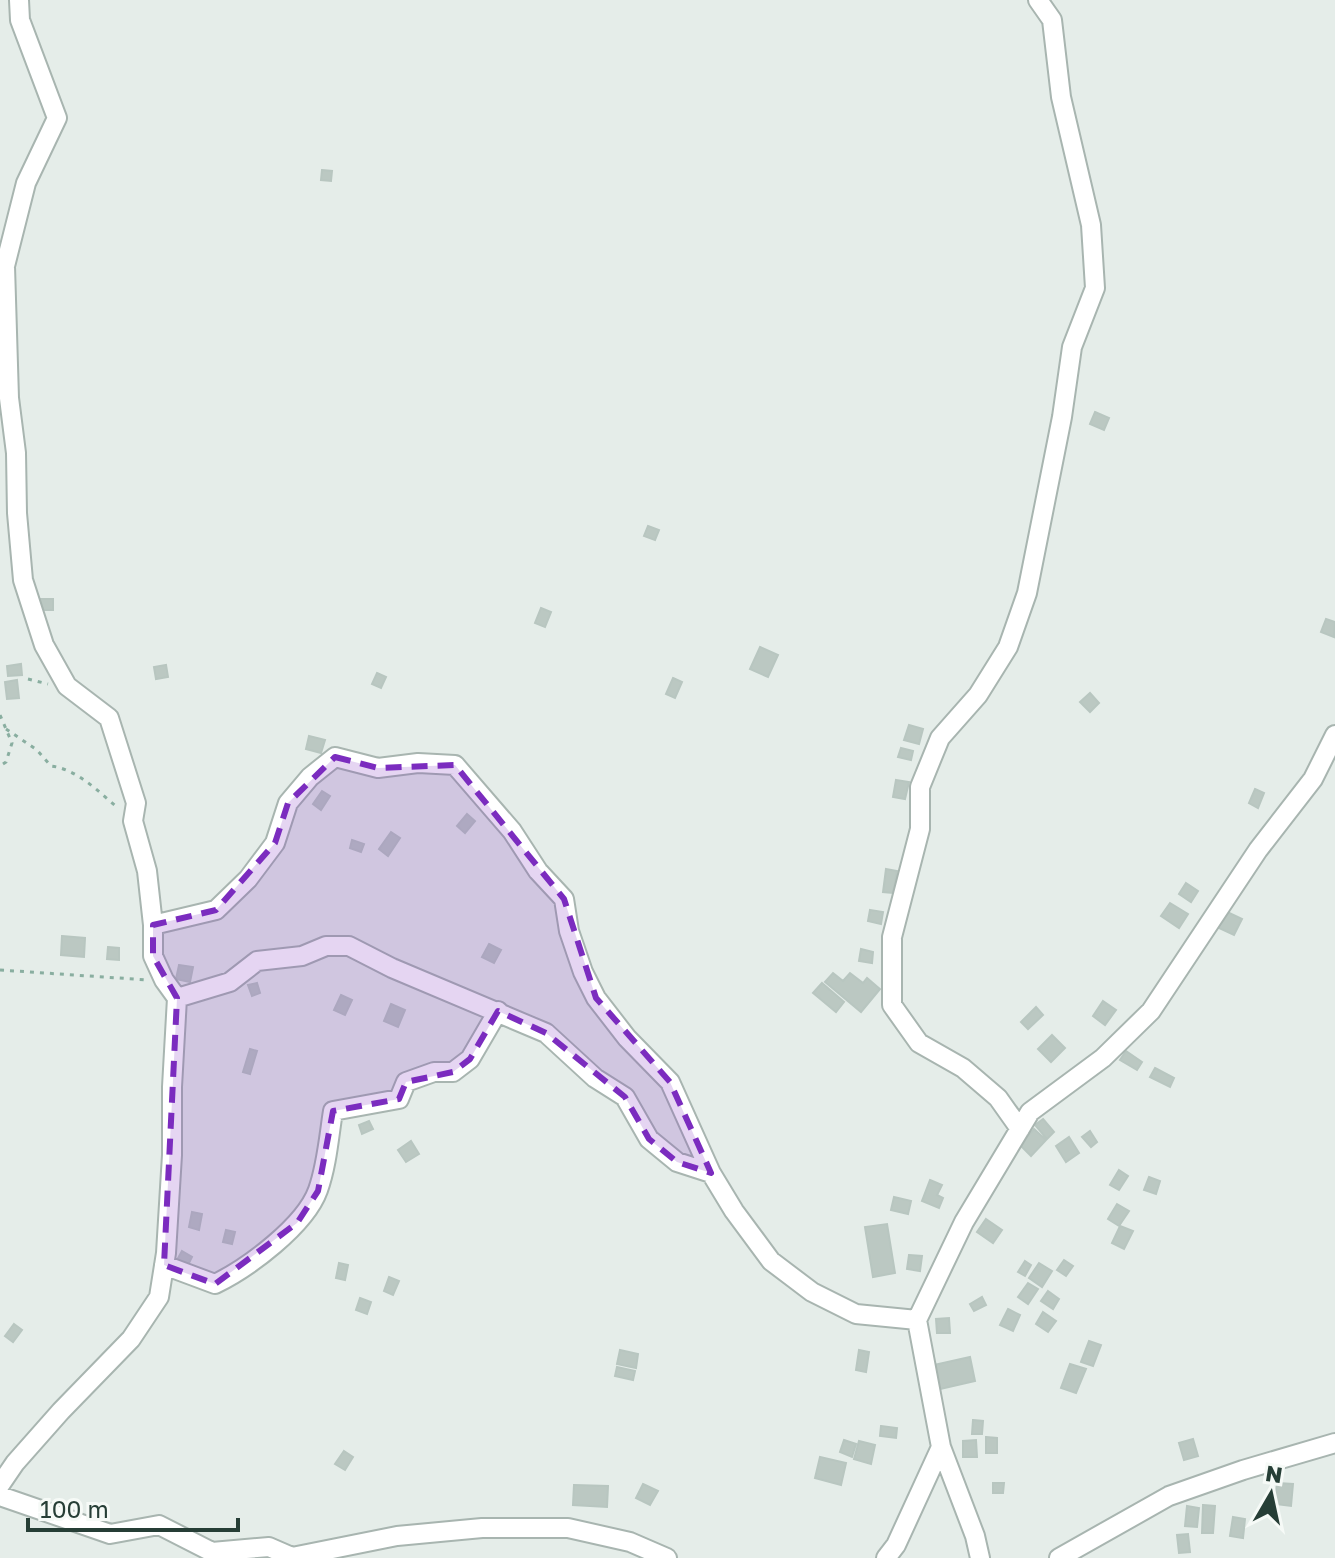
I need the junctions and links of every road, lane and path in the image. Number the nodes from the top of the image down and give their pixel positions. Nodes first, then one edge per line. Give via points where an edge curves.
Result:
1 (19, 0) edge
2 (1038, 0) edge
3 (0, 715) edge
4 (6, 729) junction
5 (1335, 735) edge
6 (0, 766) edge
7 (133, 821) junction
8 (153, 925) junction
9 (0, 970) edge
10 (164, 980) junction
11 (177, 998) junction
12 (498, 1011) junction
13 (1020, 1129) junction
14 (711, 1173) junction
15 (164, 1265) junction
16 (917, 1320) junction
17 (1335, 1443) edge
18 (941, 1447) junction
19 (0, 1485) edge
20 (0, 1496) edge
21 (667, 1558) edge
22 (886, 1558) edge
23 (980, 1558) edge
24 (1059, 1558) edge

1 - 7 street via 20,20 57,118 26,183 5,266 23,580 44,645 67,686 109,718 136,803
2 - 13 street via 1052,20 1061,97 1091,225 1095,288 1072,347 1027,593 1008,647 978,695 940,738 920,787 920,829 892,937 892,1005 919,1043 963,1068 998,1098
3 - 4 path
4 - 6 path via 12,743
4 - 7 path via 51,766 81,778
5 - 13 street via 1313,779 1258,850 1151,1011 1103,1058 1030,1112
7 - 8 street via 147,871
8 - 10 street via 153,956
8 - 14 street via 216,910 275,843 288,803 335,757 378,768 455,765 564,899 569,931 596,998 670,1082
9 - 10 path
10 - 11 street
11 - 12 street via 230,982 257,961 349,946
11 - 15 street
12 - 14 street via 546,1033 595,1078 625,1097 649,1139 677,1162
12 - 15 street via 470,1059 453,1072 406,1082 399,1099 333,1111 318,1191 297,1223 256,1258 215,1284
13 - 16 street via 964,1222
14 - 16 street via 771,1261 812,1292 856,1314
15 - 19 street via 159,1297 131,1339 61,1411
16 - 18 street
17 - 24 street via 1169,1496
18 - 22 street
18 - 23 street
20 - 21 street via 110,1534 159,1525 212,1552 269,1547 292,1557 397,1536 482,1528 568,1528 630,1542

